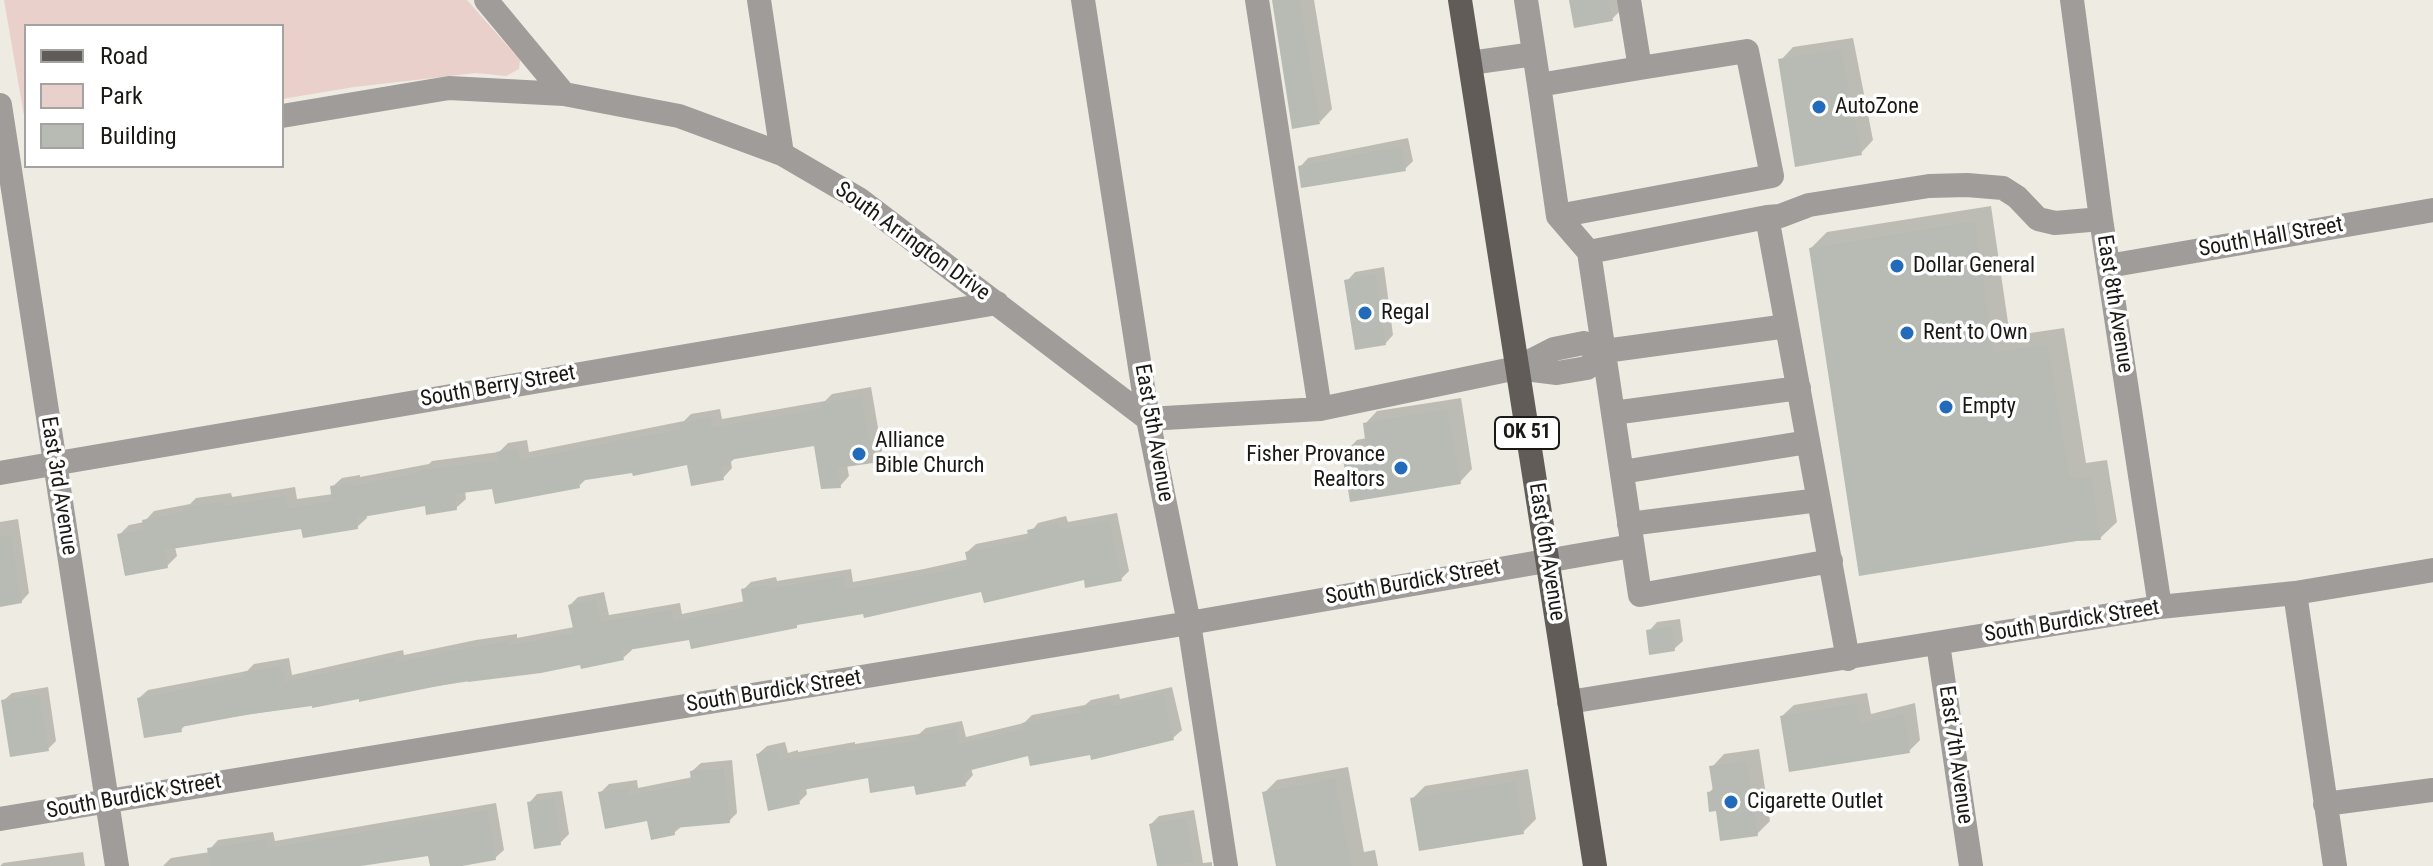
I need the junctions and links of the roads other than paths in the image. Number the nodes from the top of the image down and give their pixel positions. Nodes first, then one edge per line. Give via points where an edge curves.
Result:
1 (486, 0) edge
2 (759, 0) edge
3 (1083, 0) edge
4 (1257, 0) edge
5 (1460, 0) edge
6 (1526, 0) edge
7 (1629, 0) edge
8 (2072, 0) edge
9 (1534, 54) junction
10 (1470, 63) junction
11 (1640, 68) junction
12 (1539, 85) junction
13 (564, 94) junction
14 (0, 105) edge
15 (284, 116) edge
16 (782, 154) junction
17 (12, 162) edge
18 (2433, 210) edge
19 (1558, 216) junction
20 (1767, 217) junction
21 (2101, 219) junction
22 (1589, 252) junction
23 (2108, 266) junction
24 (997, 303) junction
25 (1787, 326) junction
26 (1605, 351) junction
27 (1517, 368) junction
28 (1799, 388) junction
29 (1320, 409) junction
30 (1613, 413) junction
31 (1148, 419) junction
32 (1808, 442) junction
33 (54, 463) junction
34 (1622, 472) junction
35 (0, 473) edge
36 (1819, 500) junction
37 (1631, 535) junction
38 (1547, 559) junction
39 (1831, 561) junction
40 (2433, 570) edge
41 (2295, 593) junction
42 (2160, 607) junction
43 (1189, 623) junction
44 (1938, 644) junction
45 (1848, 659) junction
46 (1569, 702) junction
47 (2433, 790) edge
48 (107, 800) junction
49 (2325, 804) junction
50 (0, 819) edge
51 (117, 866) edge
52 (1226, 866) edge
53 (1595, 866) edge
54 (1971, 866) edge
55 (2335, 866) edge

1 - 13 street
2 - 16 street
3 - 31 street, East 5th Avenue
4 - 29 street
5 - 10 main road, East 6th Avenue / OK 51
6 - 9 street
7 - 11 street
8 - 21 street, East 8th Avenue
9 - 10 street
9 - 12 street
10 - 27 main road, East 6th Avenue / OK 51
11 - 12 street
11 - 19 street via 1747,51 1772,176
12 - 19 street
13 - 15 street, South Arrington Drive via 449,88
13 - 16 street, South Arrington Drive via 679,116
14 - 17 street, East 3rd Avenue
16 - 24 street, South Arrington Drive via 859,199
17 - 33 street, East 3rd Avenue
18 - 23 street, South Hall Street
19 - 22 street
20 - 21 street via 1809,205 1967,185 2003,188 2038,219
20 - 22 street
20 - 25 street
21 - 23 street, East 8th Avenue
22 - 26 street
23 - 42 street, East 8th Avenue
24 - 31 street, South Arrington Drive
24 - 33 street, South Berry Street
25 - 26 street
25 - 28 street
26 - 27 street via 1584,343 1554,349
26 - 30 street
27 - 29 street
27 - 38 main road, East 6th Avenue / OK 51
28 - 30 street
28 - 32 street
29 - 31 street
30 - 34 street
31 - 43 street, East 5th Avenue
32 - 34 street
32 - 36 street
33 - 35 street, South Berry Street
33 - 48 street, East 3rd Avenue
34 - 37 street
36 - 37 street, South Burdick Street
36 - 39 street
37 - 38 street, South Burdick Street
37 - 39 street via 1640,595
38 - 43 street, South Burdick Street
38 - 46 main road, East 6th Avenue / OK 51
39 - 45 street
40 - 41 street, South Burdick Street
41 - 42 street, South Burdick Street
41 - 49 street
42 - 44 street, South Burdick Street
43 - 48 street, South Burdick Street
43 - 52 street, East 5th Avenue
44 - 45 street, South Burdick Street
44 - 54 street, East 7th Avenue
45 - 46 street, South Burdick Street
46 - 53 main road, East 6th Avenue / OK 51
47 - 49 street
48 - 50 street, South Burdick Street
48 - 51 street, East 3rd Avenue
49 - 55 street

